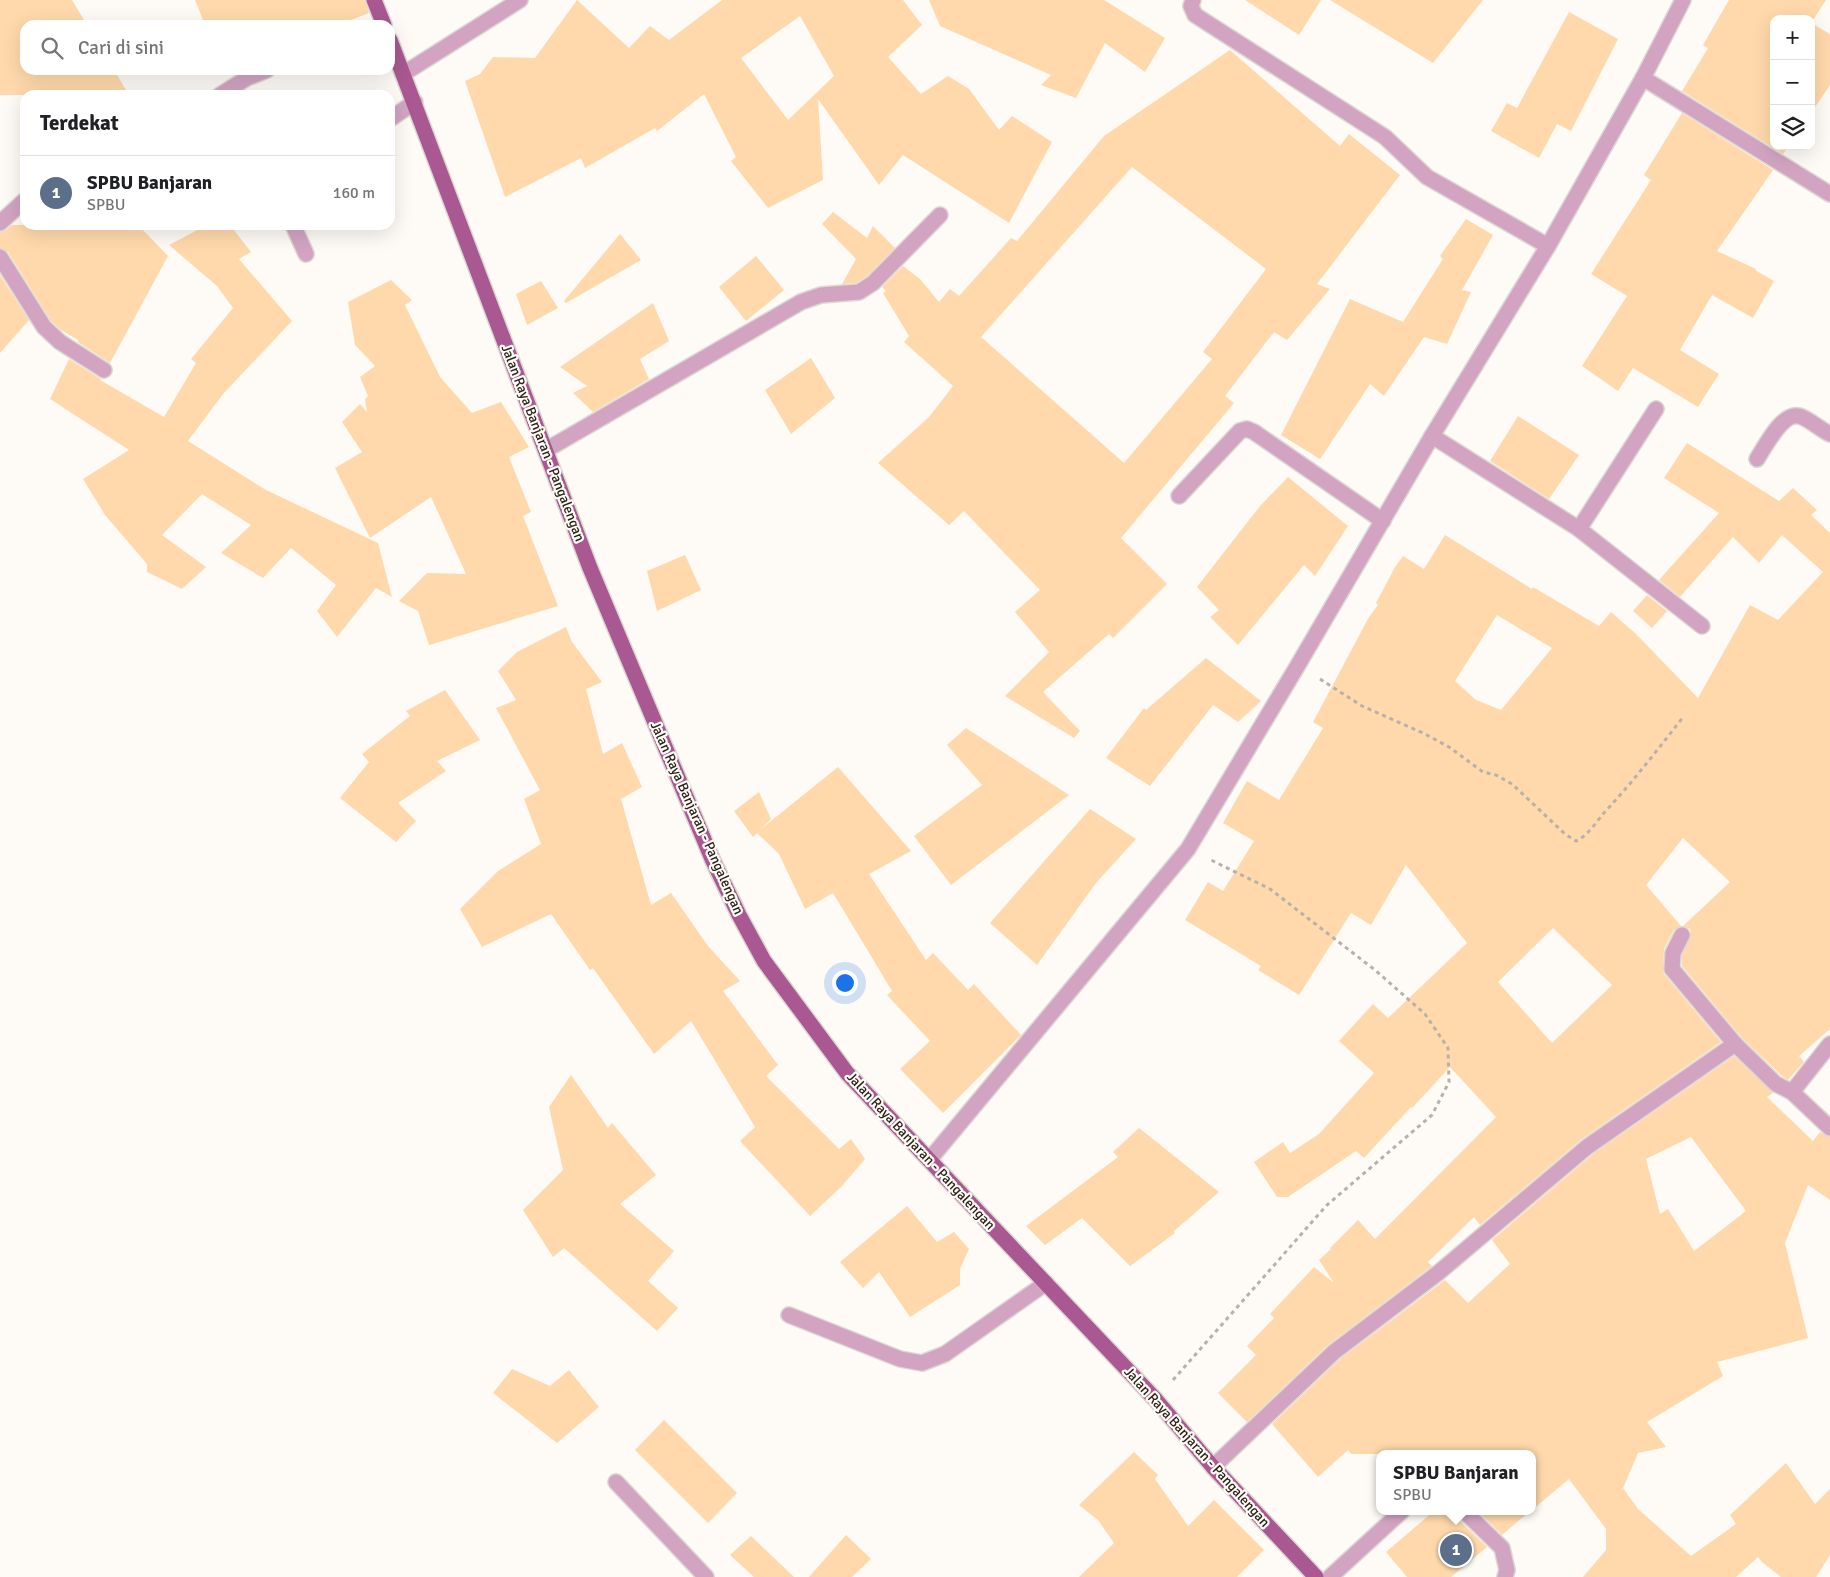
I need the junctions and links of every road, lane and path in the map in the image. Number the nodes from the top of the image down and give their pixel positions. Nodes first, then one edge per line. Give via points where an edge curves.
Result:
1 (374, 0) edge
2 (520, 0) edge
3 (1193, 0) edge
4 (1683, 0) edge
5 (382, 20) edge
6 (395, 53) edge
7 (403, 74) junction
8 (254, 75) edge
9 (1643, 78) junction
10 (228, 90) edge
11 (415, 102) junction
12 (395, 116) edge
13 (1830, 194) edge
14 (20, 205) edge
15 (940, 215) dead end
16 (0, 223) edge
17 (296, 230) edge
18 (1548, 246) junction
19 (306, 254) dead end
20 (0, 257) edge
21 (104, 370) dead end
22 (1656, 409) dead end
23 (1830, 434) edge
24 (1432, 436) junction
25 (546, 450) junction
26 (1757, 459) dead end
27 (1179, 496) dead end
28 (1383, 521) junction
29 (1579, 529) junction
30 (1702, 626) dead end
31 (1298, 666) junction
32 (1684, 716) dead end
33 (1188, 849) junction
34 (1682, 935) dead end
35 (1735, 1044) junction
36 (1830, 1044) edge
37 (1792, 1092) junction
38 (1830, 1128) edge
39 (930, 1159) junction
40 (1046, 1283) junction
41 (789, 1315) dead end
42 (1156, 1400) junction
43 (1213, 1467) junction
44 (616, 1482) dead end
45 (1398, 1515) edge
46 (1468, 1515) edge
47 (706, 1577) edge
48 (1316, 1577) edge
49 (1330, 1577) edge
50 (1505, 1577) edge

1 - 5 main road
2 - 7 street
3 - 18 street via 1191,6 1195,14 1385,137 1427,177
4 - 9 street
6 - 7 main road, Jalan Raya Banjaran - Pangalengan
7 - 11 main road, Jalan Raya Banjaran - Pangalengan
8 - 10 street
9 - 13 street
9 - 18 street
11 - 12 street
11 - 25 main road, Jalan Raya Banjaran - Pangalengan
14 - 16 street
15 - 25 street via 873,283 859,292 821,295 801,302
17 - 19 street
18 - 24 street
20 - 21 street via 44,326 60,342
22 - 29 street
23 - 26 street via 1799,416 1790,417 1782,421
24 - 28 street
24 - 29 street
25 - 39 main road, Jalan Raya Banjaran - Pangalengan via 594,577 739,916 764,961 847,1073
27 - 28 street via 1240,432 1247,429
28 - 31 street
29 - 30 street
31 - 32 path via 1362,706 1423,733 1483,772 1512,784 1576,841 1623,793
31 - 33 street
33 - 39 street
33 - 42 path via 1270,889 1411,1001 1425,1014 1448,1048 1450,1082 1432,1115 1328,1206
34 - 35 street via 1673,953 1672,969
35 - 37 street via 1776,1084
35 - 43 street via 1587,1147 1438,1273 1334,1352
36 - 37 street
37 - 38 street
39 - 40 main road, Jalan Raya Banjaran - Pangalengan
40 - 41 street via 945,1354 922,1363 900,1359
40 - 42 main road, Jalan Raya Banjaran - Pangalengan
42 - 43 main road, Jalan Raya Banjaran - Pangalengan
43 - 48 main road, Jalan Raya Banjaran - Pangalengan
44 - 47 street
45 - 49 street
46 - 50 street via 1502,1548 1507,1570

